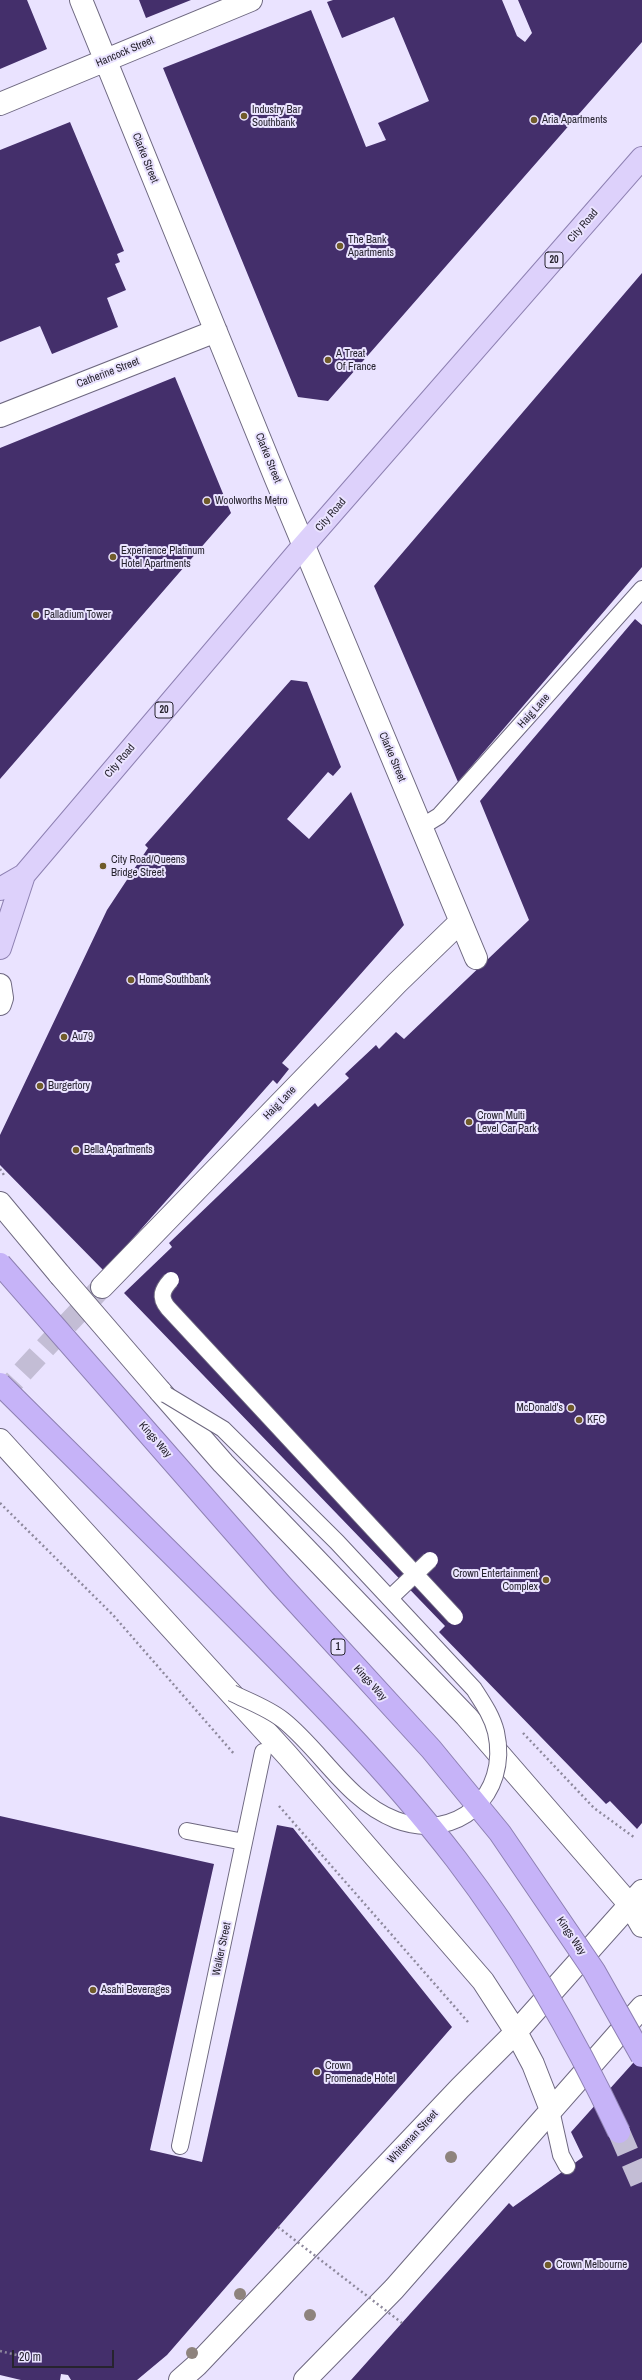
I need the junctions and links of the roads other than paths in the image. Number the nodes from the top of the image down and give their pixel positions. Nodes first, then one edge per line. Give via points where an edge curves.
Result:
1 (81, 0) edge
2 (251, 0) edge
3 (106, 60) junction
4 (0, 104) edge
5 (642, 158) edge
6 (216, 331) junction
7 (0, 416) edge
8 (304, 546) junction
9 (642, 589) edge
10 (421, 827) junction
11 (24, 875) junction
12 (0, 889) edge
13 (460, 922) junction
14 (0, 948) edge
15 (476, 958) dead end
16 (0, 985) edge
17 (0, 1004) edge
18 (0, 1203) edge
19 (0, 1264) edge
20 (171, 1280) dead end
21 (102, 1287) tunnel mouth
22 (0, 1384) edge
23 (160, 1391) junction
24 (0, 1440) edge
25 (430, 1560) dead end
26 (390, 1598) junction
27 (455, 1617) dead end
28 (232, 1693) junction
29 (263, 1752) dead end
30 (187, 1831) dead end
31 (244, 1842) junction
32 (636, 1898) edge
33 (642, 1926) edge
34 (642, 2007) edge
35 (516, 2032) junction
36 (642, 2056) edge
37 (551, 2110) junction
38 (619, 2132) tunnel mouth
39 (180, 2146) dead end
40 (567, 2166) dead end
41 (180, 2380) edge
42 (305, 2380) edge

1 - 3 street, Clarke Street
2 - 3 street, Hancock Street
3 - 4 street, Hancock Street
3 - 6 street, Clarke Street
5 - 8 main road, City Road / 20
6 - 7 street, Catherine Street
6 - 8 street, Clarke Street
8 - 10 street, Clarke Street
8 - 11 main road, City Road / 20
9 - 10 lane, Haig Lane via 440,816
10 - 13 street, Clarke Street
11 - 12 main road, City Road / 20
11 - 14 main road, City Road / 20
13 - 15 street, Clarke Street
13 - 21 street, Haig Lane via 397,983
16 - 17 street
18 - 23 street, bridge
19 - 36 highway, Kings Way / 1, bridge via 281,1585 430,1749 500,1833 594,1971
20 - 27 lane, bridge via 164,1288 162,1297 168,1308
22 - 38 highway, bridge via 310,1692 456,1859 565,2025
23 - 26 lane, bridge via 223,1429
23 - 32 street via 223,1463 466,1716
24 - 28 street
25 - 26 lane, bridge
26 - 28 lane, bridge via 474,1689 492,1719 498,1747 493,1778 480,1804 460,1819 447,1824 424,1825 396,1820 375,1810 359,1798 282,1719
28 - 35 street via 492,1993
29 - 31 lane, Walker Street
30 - 31 lane
31 - 39 lane, Walker Street
32 - 33 street
32 - 35 street, Whiteman Street
34 - 37 street
35 - 37 street via 533,2064
35 - 41 street, Whiteman Street
37 - 40 lane via 561,2155
37 - 42 street via 394,2290

